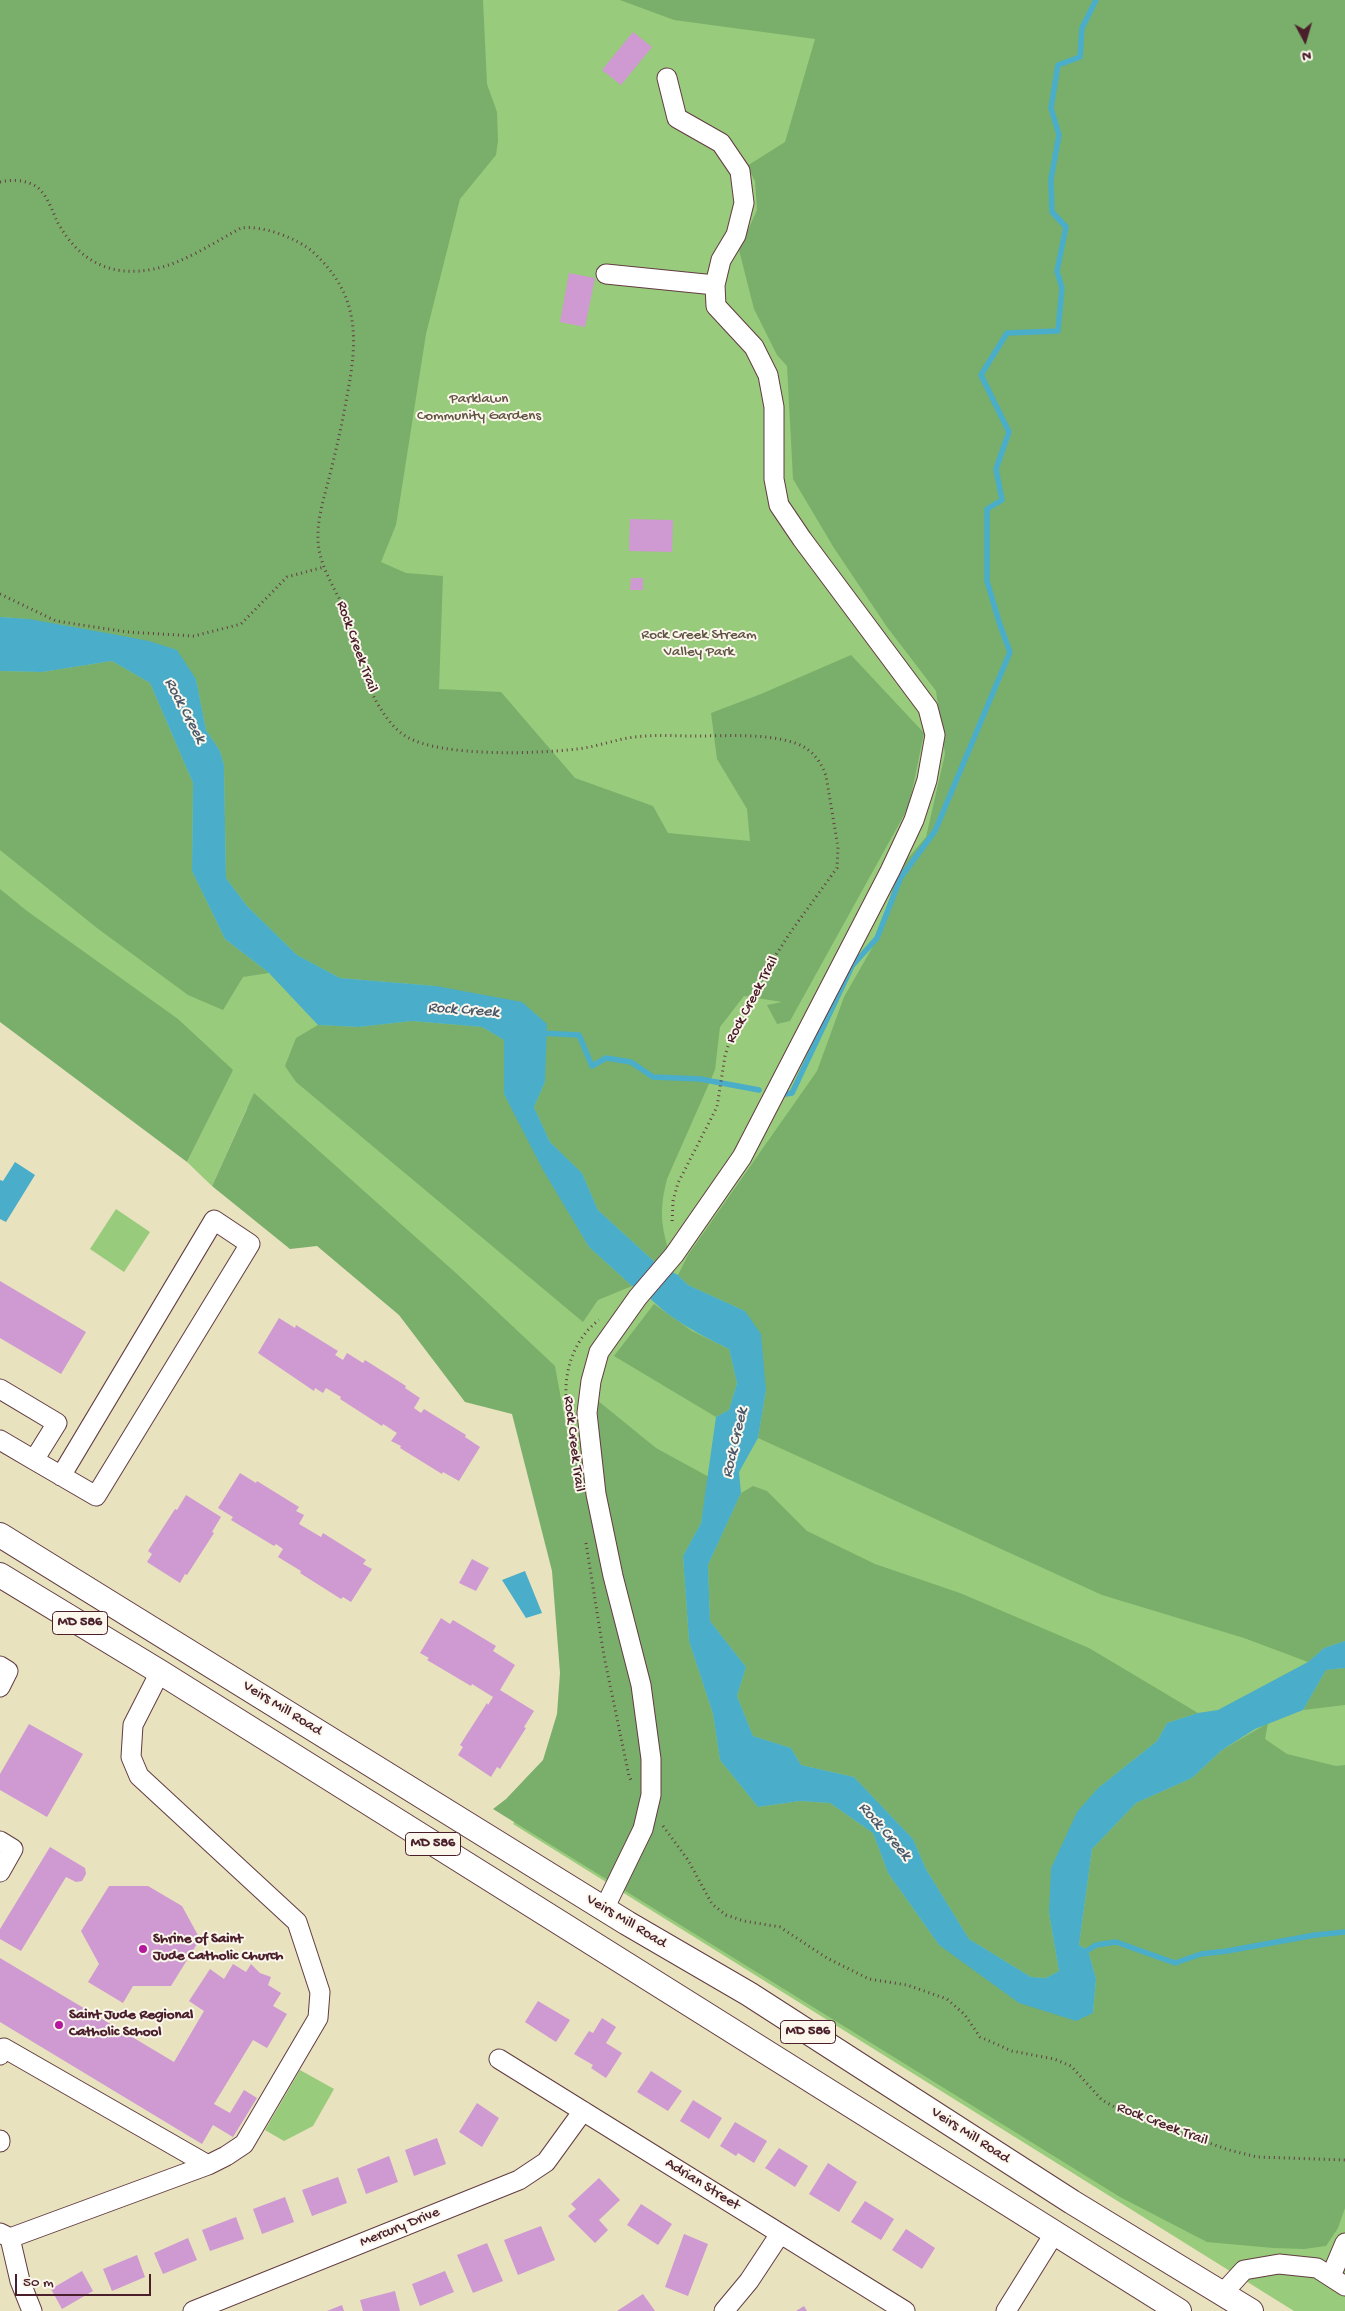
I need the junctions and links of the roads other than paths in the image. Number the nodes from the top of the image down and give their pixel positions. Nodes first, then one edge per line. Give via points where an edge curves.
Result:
1 (667, 78) dead end
2 (606, 274) dead end
3 (715, 285) junction
4 (0, 1389) edge
5 (58, 1424) junction
6 (84, 1438) junction
7 (0, 1440) edge
8 (34, 1460) junction
9 (61, 1476) junction
10 (0, 1535) edge
11 (0, 1575) edge
12 (0, 1666) edge
13 (160, 1672) junction
14 (0, 1686) edge
15 (0, 1841) edge
16 (0, 1872) edge
17 (604, 1909) junction
18 (627, 1923) junction
19 (609, 1954) junction
20 (0, 2055) edge
21 (499, 2059) dead end
22 (583, 2111) junction
23 (986, 2146) junction
24 (208, 2165) junction
25 (964, 2177) junction
26 (780, 2234) junction
27 (1054, 2234) junction
28 (5, 2235) edge
29 (1345, 2242) edge
30 (1338, 2281) edge
31 (1222, 2294) junction
32 (32, 2311) edge
33 (193, 2311) edge
34 (724, 2311) edge
35 (906, 2311) edge
36 (1006, 2311) edge
37 (1179, 2311) edge
38 (1251, 2311) edge

1 - 3 street via 677,118 722,143 740,171 744,203 736,235 721,260
2 - 3 street
3 - 17 street via 716,306 754,347 768,375 774,407 774,479 779,505 928,708 935,735 928,780 914,820 742,1157 670,1260 599,1352 587,1413 598,1504 641,1685 651,1759 650,1807
4 - 5 street
5 - 6 street
5 - 8 street
6 - 9 street
6 - 9 street via 214,1220 250,1244 96,1496
7 - 8 street
8 - 9 street
10 - 17 main road, Veirs Mill Road / MD 586
11 - 13 main road, MD 586
12 - 14 street via 8,1671
13 - 19 main road, MD 586
13 - 24 street via 133,1725 131,1756 139,1776 297,1922 320,1992 318,2018 244,2144
15 - 16 street via 13,1849
17 - 18 main road, Veirs Mill Road / MD 586
18 - 19 main road
18 - 23 main road, Veirs Mill Road / MD 586 via 749,1994
19 - 25 main road, MD 586
20 - 24 street via 4,2048
21 - 22 street, Adrian Street
22 - 26 street, Adrian Street
22 - 33 street, Mercury Drive via 546,2162 519,2180
23 - 25 main road
23 - 31 main road, Veirs Mill Road / MD 586
24 - 28 street
25 - 27 main road, MD 586
26 - 34 street via 749,2281
26 - 35 street, Adrian Street
27 - 36 street
27 - 37 main road, MD 586
28 - 32 street
29 - 30 street
30 - 31 street via 1317,2268 1279,2264 1244,2270
31 - 38 main road, Veirs Mill Road / MD 586

